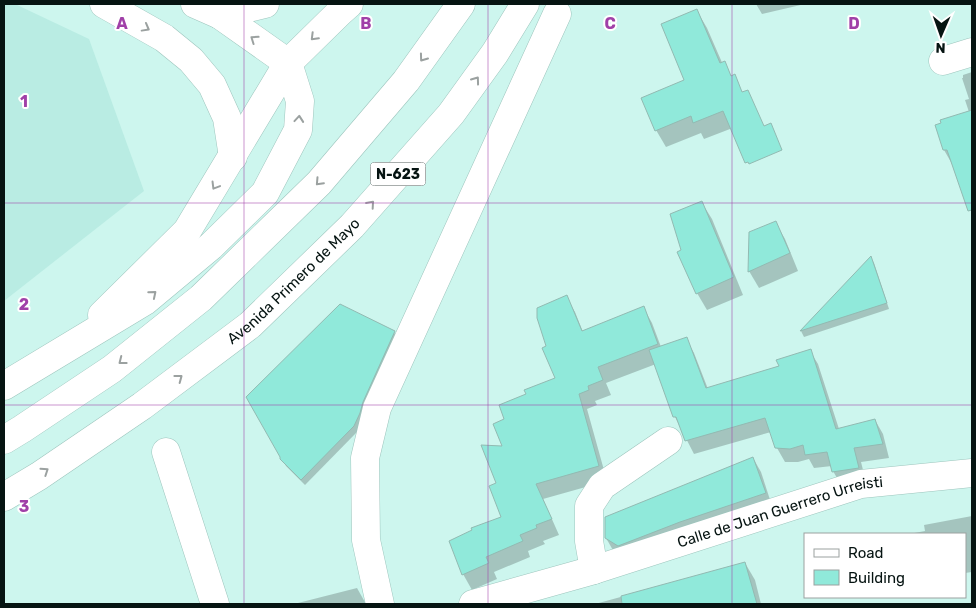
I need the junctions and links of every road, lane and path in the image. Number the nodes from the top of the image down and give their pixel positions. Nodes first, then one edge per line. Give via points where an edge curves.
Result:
1 (104, 4) edge
2 (195, 4) edge
3 (265, 4) edge
4 (350, 4) edge
5 (461, 4) edge
6 (525, 4) edge
7 (557, 14) dead end
8 (220, 15) junction
9 (972, 52) edge
10 (943, 61) dead end
11 (288, 63) junction
12 (233, 157) junction
13 (68, 348) junction
14 (4, 386) edge
15 (4, 440) edge
16 (668, 441) dead end
17 (166, 452) dead end
18 (972, 473) edge
19 (4, 496) edge
20 (594, 570) junction
21 (215, 604) edge
22 (380, 604) edge
23 (472, 604) edge

1 -> 12 main road via 164,38 191,60 212,85 227,118
2 - 8 main road
3 - 8 main road
4 -> 11 main road
5 -> 15 main road via 406,81 319,183 201,298 112,369
19 -> 6 main road, Avenida Primero de Mayo / N-623 via 142,406 250,325 352,226 451,114
7 - 22 main road via 377,408 365,458 366,540
11 -> 8 main road
9 - 10 main road
11 - 12 main road
13 -> 11 main road via 144,302 211,246 265,193 298,130 300,101
12 -> 13 main road via 187,231
13 - 14 main road
16 - 20 main road via 602,486 589,506 589,541
17 - 21 main road
18 - 20 main road, Calle de Juan Guerrero Urreisti via 861,484
20 - 23 main road, Calle de Juan Guerrero Urreisti

